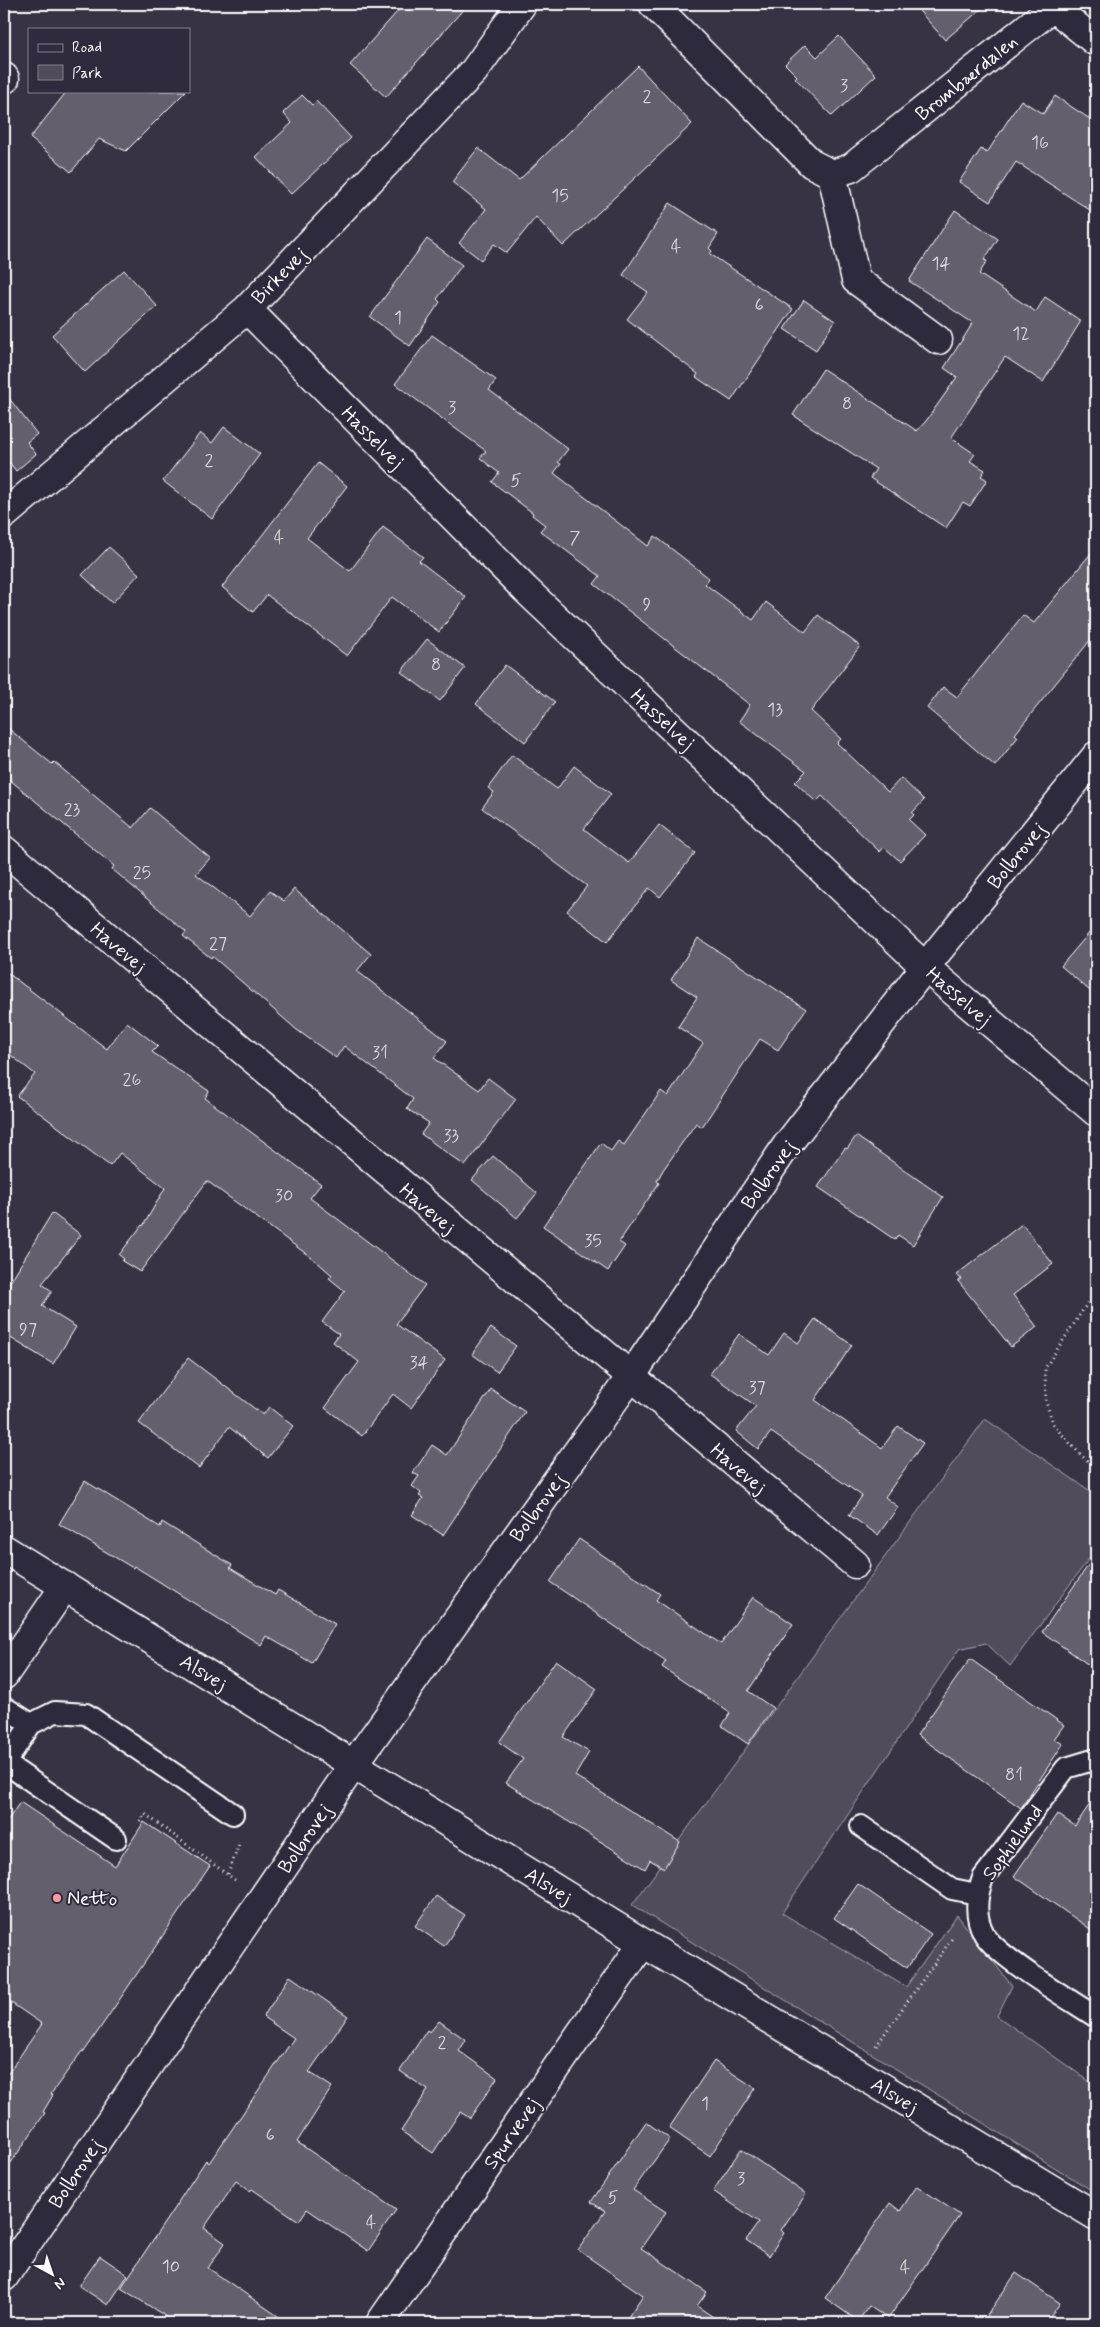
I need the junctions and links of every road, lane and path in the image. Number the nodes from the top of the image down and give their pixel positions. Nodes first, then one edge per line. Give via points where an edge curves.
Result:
1 (522, 4) edge
2 (653, 4) edge
3 (1096, 42) edge
4 (832, 174) junction
5 (247, 309) junction
6 (938, 340) dead end
7 (4, 515) edge
8 (1096, 756) edge
9 (4, 850) edge
10 (925, 967) junction
11 (1096, 1112) edge
12 (1096, 1290) edge
13 (630, 1378) junction
14 (1096, 1467) edge
15 (4, 1549) edge
16 (855, 1564) dead end
17 (65, 1586) junction
18 (4, 1676) edge
19 (4, 1707) edge
20 (31, 1724) junction
21 (1096, 1759) edge
22 (4, 1763) edge
23 (354, 1764) junction
24 (233, 1814) dead end
25 (860, 1826) dead end
26 (116, 1839) joint
27 (262, 1899) junction
28 (977, 1902) junction
29 (643, 1943) junction
30 (1096, 2017) edge
31 (857, 2072) junction
32 (1096, 2216) edge
33 (4, 2277) edge
34 (380, 2323) edge

1 - 5 street, Birkevej via 474,71
2 - 4 street via 812,164
3 - 4 street, Brombærdalen via 1054,7 852,168
4 - 6 street via 856,280
5 - 7 street, Birkevej
5 - 10 street, Hasselvej via 525,589
8 - 10 street, Bolbrovej
9 - 13 street, Havevej
10 - 11 street, Hasselvej
10 - 13 street, Bolbrovej via 787,1145
12 - 14 path via 1045,1368 1046,1402 1054,1426 1083,1458
13 - 16 street, Havevej
13 - 23 street, Bolbrovej
15 - 17 street, Alsvej
17 - 18 street
17 - 23 street, Alsvej
19 - 20 lane
20 - 22 lane
20 - 24 lane via 55,1712 86,1714
21 - 28 lane, Sophielund via 1066,1768 983,1878
22 - 26 lane
23 - 27 street, Bolbrovej
23 - 29 street, Alsvej
25 - 28 lane via 952,1889
26 - 27 path via 128,1839 145,1814
27 - 33 street, Bolbrovej
28 - 30 lane via 984,1935 1002,1954
28 - 31 path
29 - 31 street, Alsvej
29 - 34 street, Spurvevej
31 - 32 street, Alsvej

